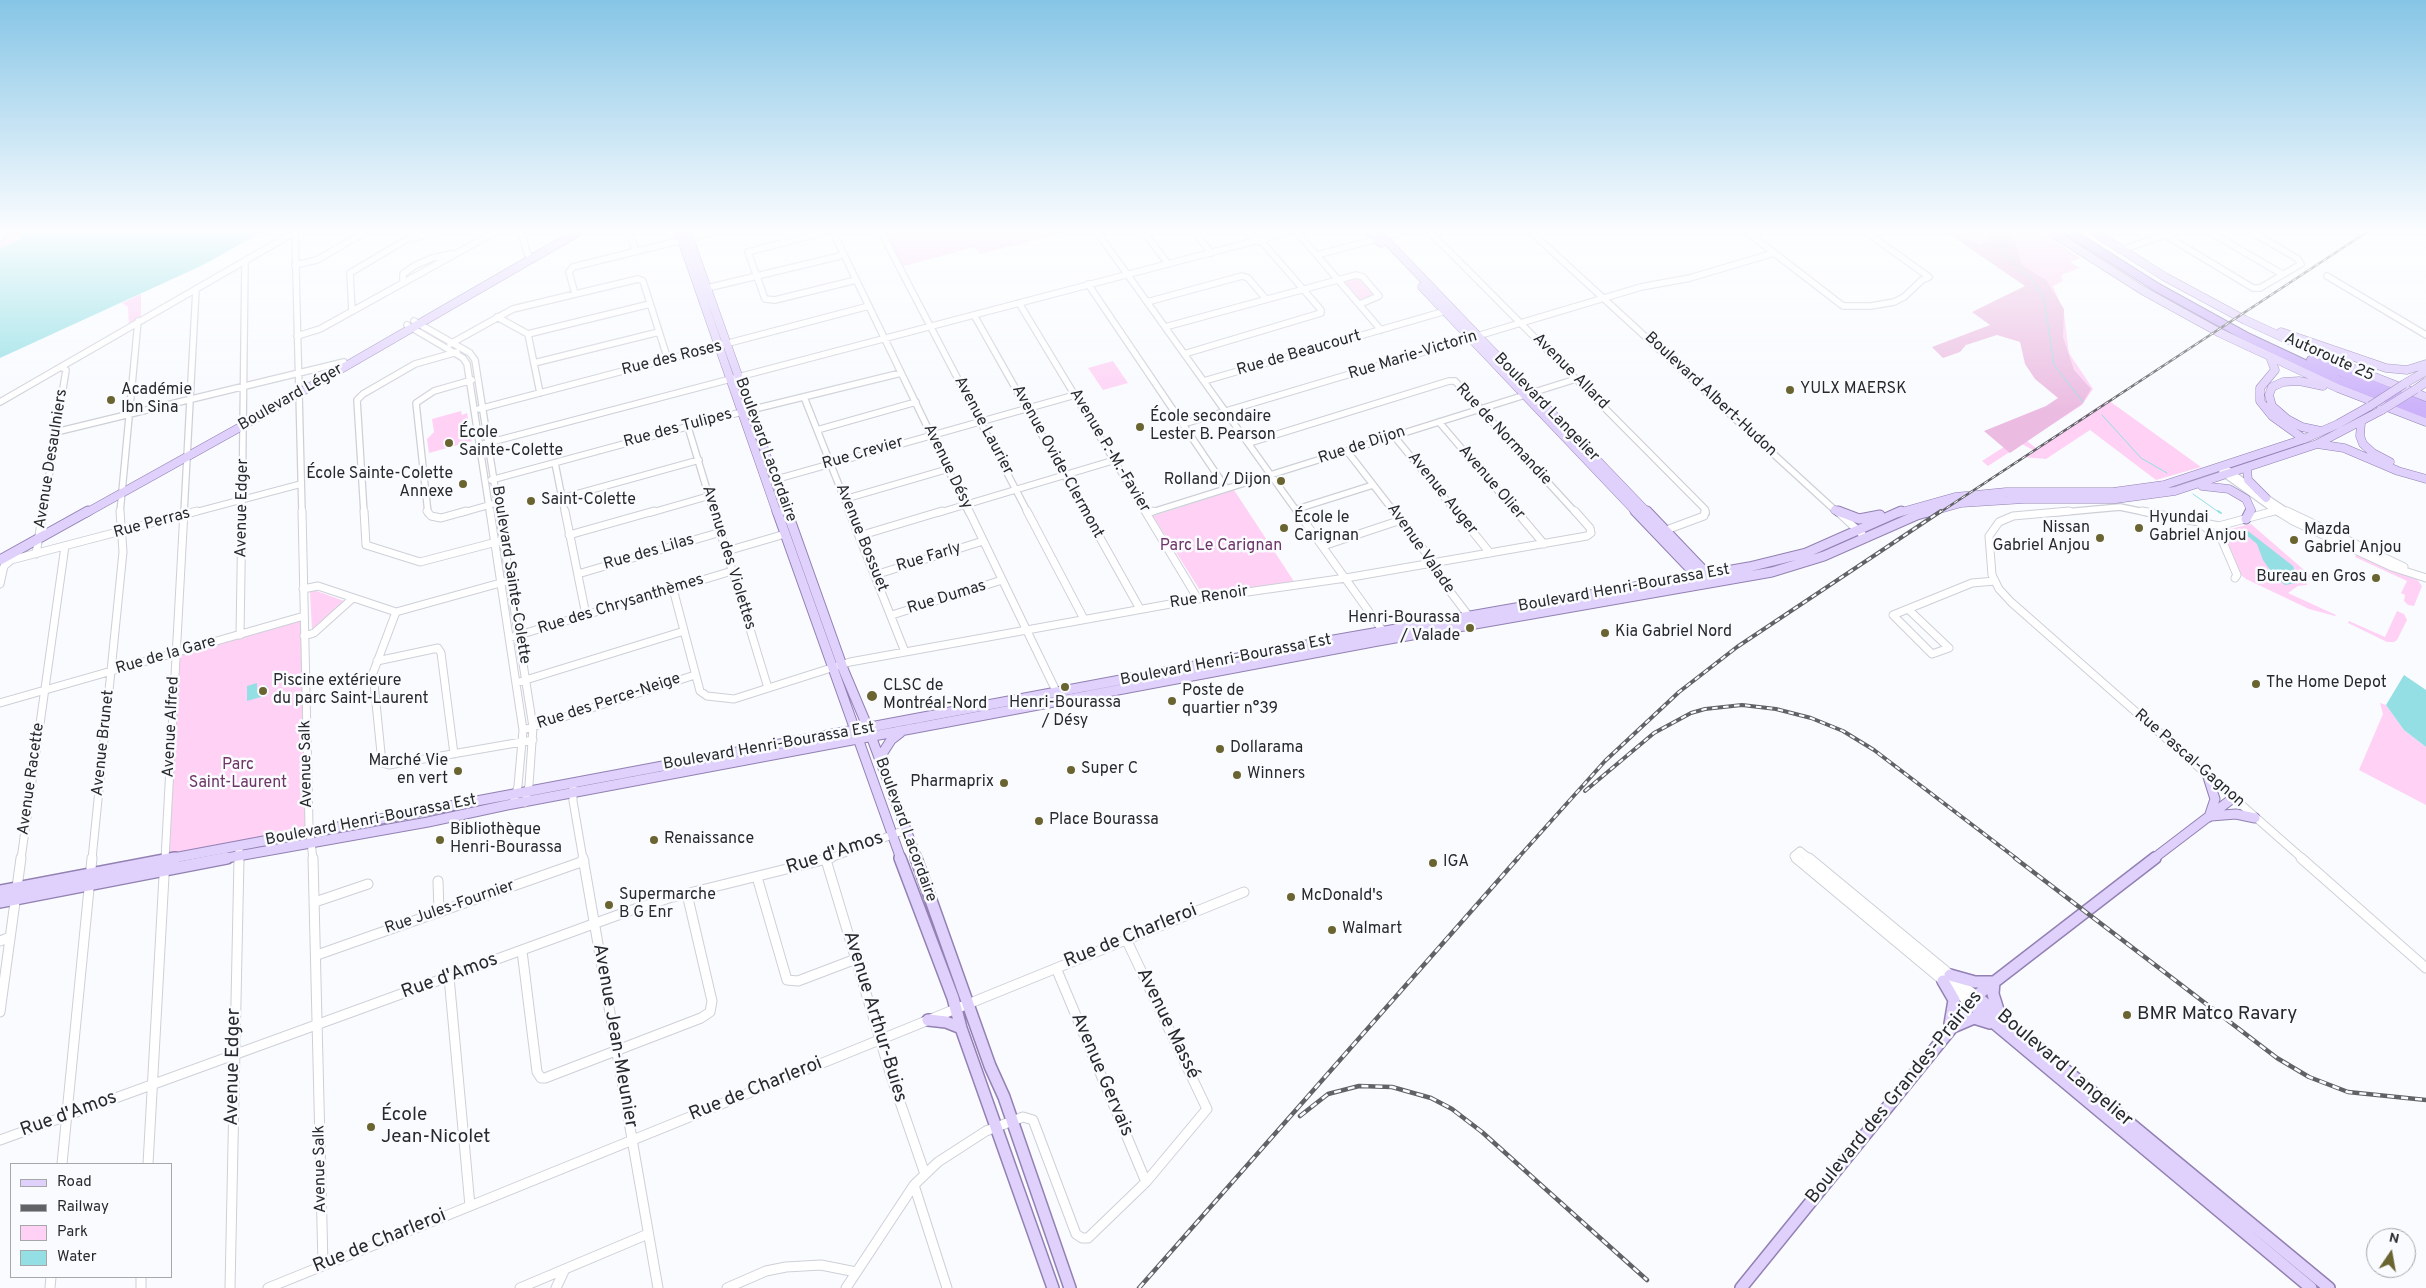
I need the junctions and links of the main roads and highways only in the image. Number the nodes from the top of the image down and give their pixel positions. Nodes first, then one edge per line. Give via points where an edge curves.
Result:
1 (469, 292) edge
2 (700, 292) edge
3 (709, 292) edge
4 (1432, 292) edge
5 (2147, 292) edge
6 (2164, 292) edge
7 (2175, 292) edge
8 (2192, 292) edge
9 (2244, 320) junction
10 (413, 325) junction
11 (2269, 357) junction
12 (2426, 364) edge
13 (2426, 371) edge
14 (2426, 382) edge
15 (2338, 388) junction
16 (298, 391) junction
17 (2426, 397) edge
18 (2426, 406) edge
19 (2426, 414) edge
20 (2361, 423) junction
21 (2426, 424) edge
22 (2323, 431) junction
23 (2304, 439) junction
24 (2317, 444) junction
25 (2221, 468) joint
26 (2247, 469) junction
27 (2426, 474) edge
28 (2426, 480) edge
29 (772, 481) junction
30 (2194, 486) junction
31 (2266, 498) road end
32 (1835, 510) road end
33 (1893, 514) junction
34 (2246, 519) road end
35 (1660, 533) junction
36 (40, 535) junction
37 (0, 553) edge
38 (2, 563) edge
39 (1706, 574) junction
40 (1696, 576) junction
41 (1717, 582) junction
42 (1704, 584) junction
43 (1386, 635) junction
44 (837, 666) junction
45 (912, 730) junction
46 (869, 733) junction
47 (856, 735) junction
48 (882, 769) junction
49 (2208, 777) road end
50 (573, 788) junction
51 (2233, 798) road end
52 (2209, 817) junction
53 (2255, 818) road end
54 (311, 838) junction
55 (165, 865) junction
56 (91, 873) joint
57 (17, 888) joint
58 (0, 891) edge
59 (0, 902) edge
60 (1994, 982) junction
61 (1973, 999) junction
62 (956, 1008) joint
63 (2002, 1017) junction
64 (928, 1020) road end
65 (961, 1028) junction
66 (1947, 1031) junction
67 (2009, 1035) junction
68 (1053, 1288) edge
69 (1070, 1288) edge
70 (1741, 1288) edge
71 (2311, 1288) edge
72 (2328, 1288) edge

1 - 10 main road, Boulevard Léger
2 - 29 main road, Boulevard Lacordaire via 742,412
3 - 29 main road, Boulevard Lacordaire via 751,410
4 - 35 main road, Boulevard Langelier
5 - 11 main road
6 - 19 highway, Autoroute 25 via 2245,336 2339,380
7 - 18 highway, Autoroute 25 via 2314,361
8 - 9 main road
9 - 12 main road via 2383,368 2407,370
9 - 17 main road via 2324,357
10 - 16 main road, Boulevard Léger
10 - 16 main road, Boulevard Léger
11 - 15 main road
11 - 23 main road via 2275,370 2260,388 2260,401 2272,416
13 - 22 main road, Boulevard Henri-Bourassa Est, bridge
14 - 20 main road, Boulevard Henri-Bourassa Est, bridge
15 - 21 main road
15 - 22 main road via 2291,381 2276,384 2269,391 2272,406 2286,419 2302,427
16 - 36 main road, Boulevard Léger
20 - 24 main road, Boulevard Henri-Bourassa Est
20 - 27 main road via 2361,439 2373,453
22 - 23 main road, Boulevard Henri-Bourassa Est
23 - 25 main road, Boulevard Henri-Bourassa Est
24 - 26 main road, Boulevard Henri-Bourassa Est
24 - 28 main road via 2344,448 2398,472
25 - 33 main road, Boulevard Henri-Bourassa Est via 2141,489 1969,495 1921,504
26 - 30 main road, Boulevard Henri-Bourassa Est
26 - 31 main road via 2248,480
29 - 44 main road, Boulevard Lacordaire
29 - 44 main road, Boulevard Lacordaire via 785,534
30 - 34 main road via 2220,486 2238,493 2252,510
30 - 41 main road, Boulevard Henri-Bourassa Est via 2116,499 2024,498 1961,503 1916,515 1799,565
32 - 33 main road via 1858,519
33 - 39 main road, Boulevard Henri-Bourassa Est via 1836,542 1792,558
35 - 39 main road, Boulevard Langelier
35 - 40 main road, Boulevard Langelier
36 - 37 main road, Boulevard Léger
36 - 38 main road, Boulevard Léger
39 - 40 main road, Boulevard Henri-Bourassa Est
39 - 41 main road, Boulevard Langelier
40 - 42 main road, Boulevard Langelier
40 - 43 main road, Boulevard Henri-Bourassa Est via 1468,616
41 - 42 main road, Boulevard Henri-Bourassa Est
42 - 43 main road, Boulevard Henri-Bourassa Est via 1474,624
43 - 45 main road, Boulevard Henri-Bourassa Est
43 - 46 main road, Boulevard Henri-Bourassa Est via 1057,692
44 - 46 main road, Boulevard Lacordaire
44 - 47 main road, Boulevard Lacordaire
45 - 46 main road, Boulevard Henri-Bourassa Est
45 - 48 main road via 891,740 882,754
46 - 47 main road, Boulevard Henri-Bourassa Est
46 - 48 main road, Boulevard Lacordaire
47 - 50 main road, Boulevard Henri-Bourassa Est
47 - 62 main road, Boulevard Lacordaire
48 - 69 main road, Boulevard Lacordaire
49 - 52 main road via 2215,799
50 - 54 main road, Boulevard Henri-Bourassa Est via 516,794
50 - 54 main road, Boulevard Henri-Bourassa Est via 525,803 428,822
51 - 52 main road, Boulevard des Grandes-Prairies
52 - 53 main road via 2236,814
52 - 60 main road, Boulevard des Grandes-Prairies
54 - 55 main road, Boulevard Henri-Bourassa Est
55 - 56 main road, Boulevard Henri-Bourassa Est
55 - 59 main road, Boulevard Henri-Bourassa Est
56 - 57 main road, Boulevard Henri-Bourassa Est
57 - 58 main road, Boulevard Henri-Bourassa Est
60 - 61 main road, Boulevard des Grandes-Prairies
60 - 63 main road via 1992,994
60 - 66 main road via 1947,978 1954,1000
61 - 63 main road, Boulevard Langelier
61 - 66 main road, Boulevard des Grandes-Prairies
61 - 67 main road, Boulevard Langelier
62 - 65 main road, Boulevard Lacordaire
63 - 72 main road, Boulevard Langelier
64 - 65 main road
65 - 68 main road, Boulevard Lacordaire
66 - 67 main road via 1974,1018
66 - 70 main road, Boulevard des Grandes-Prairies
67 - 71 main road, Boulevard Langelier

